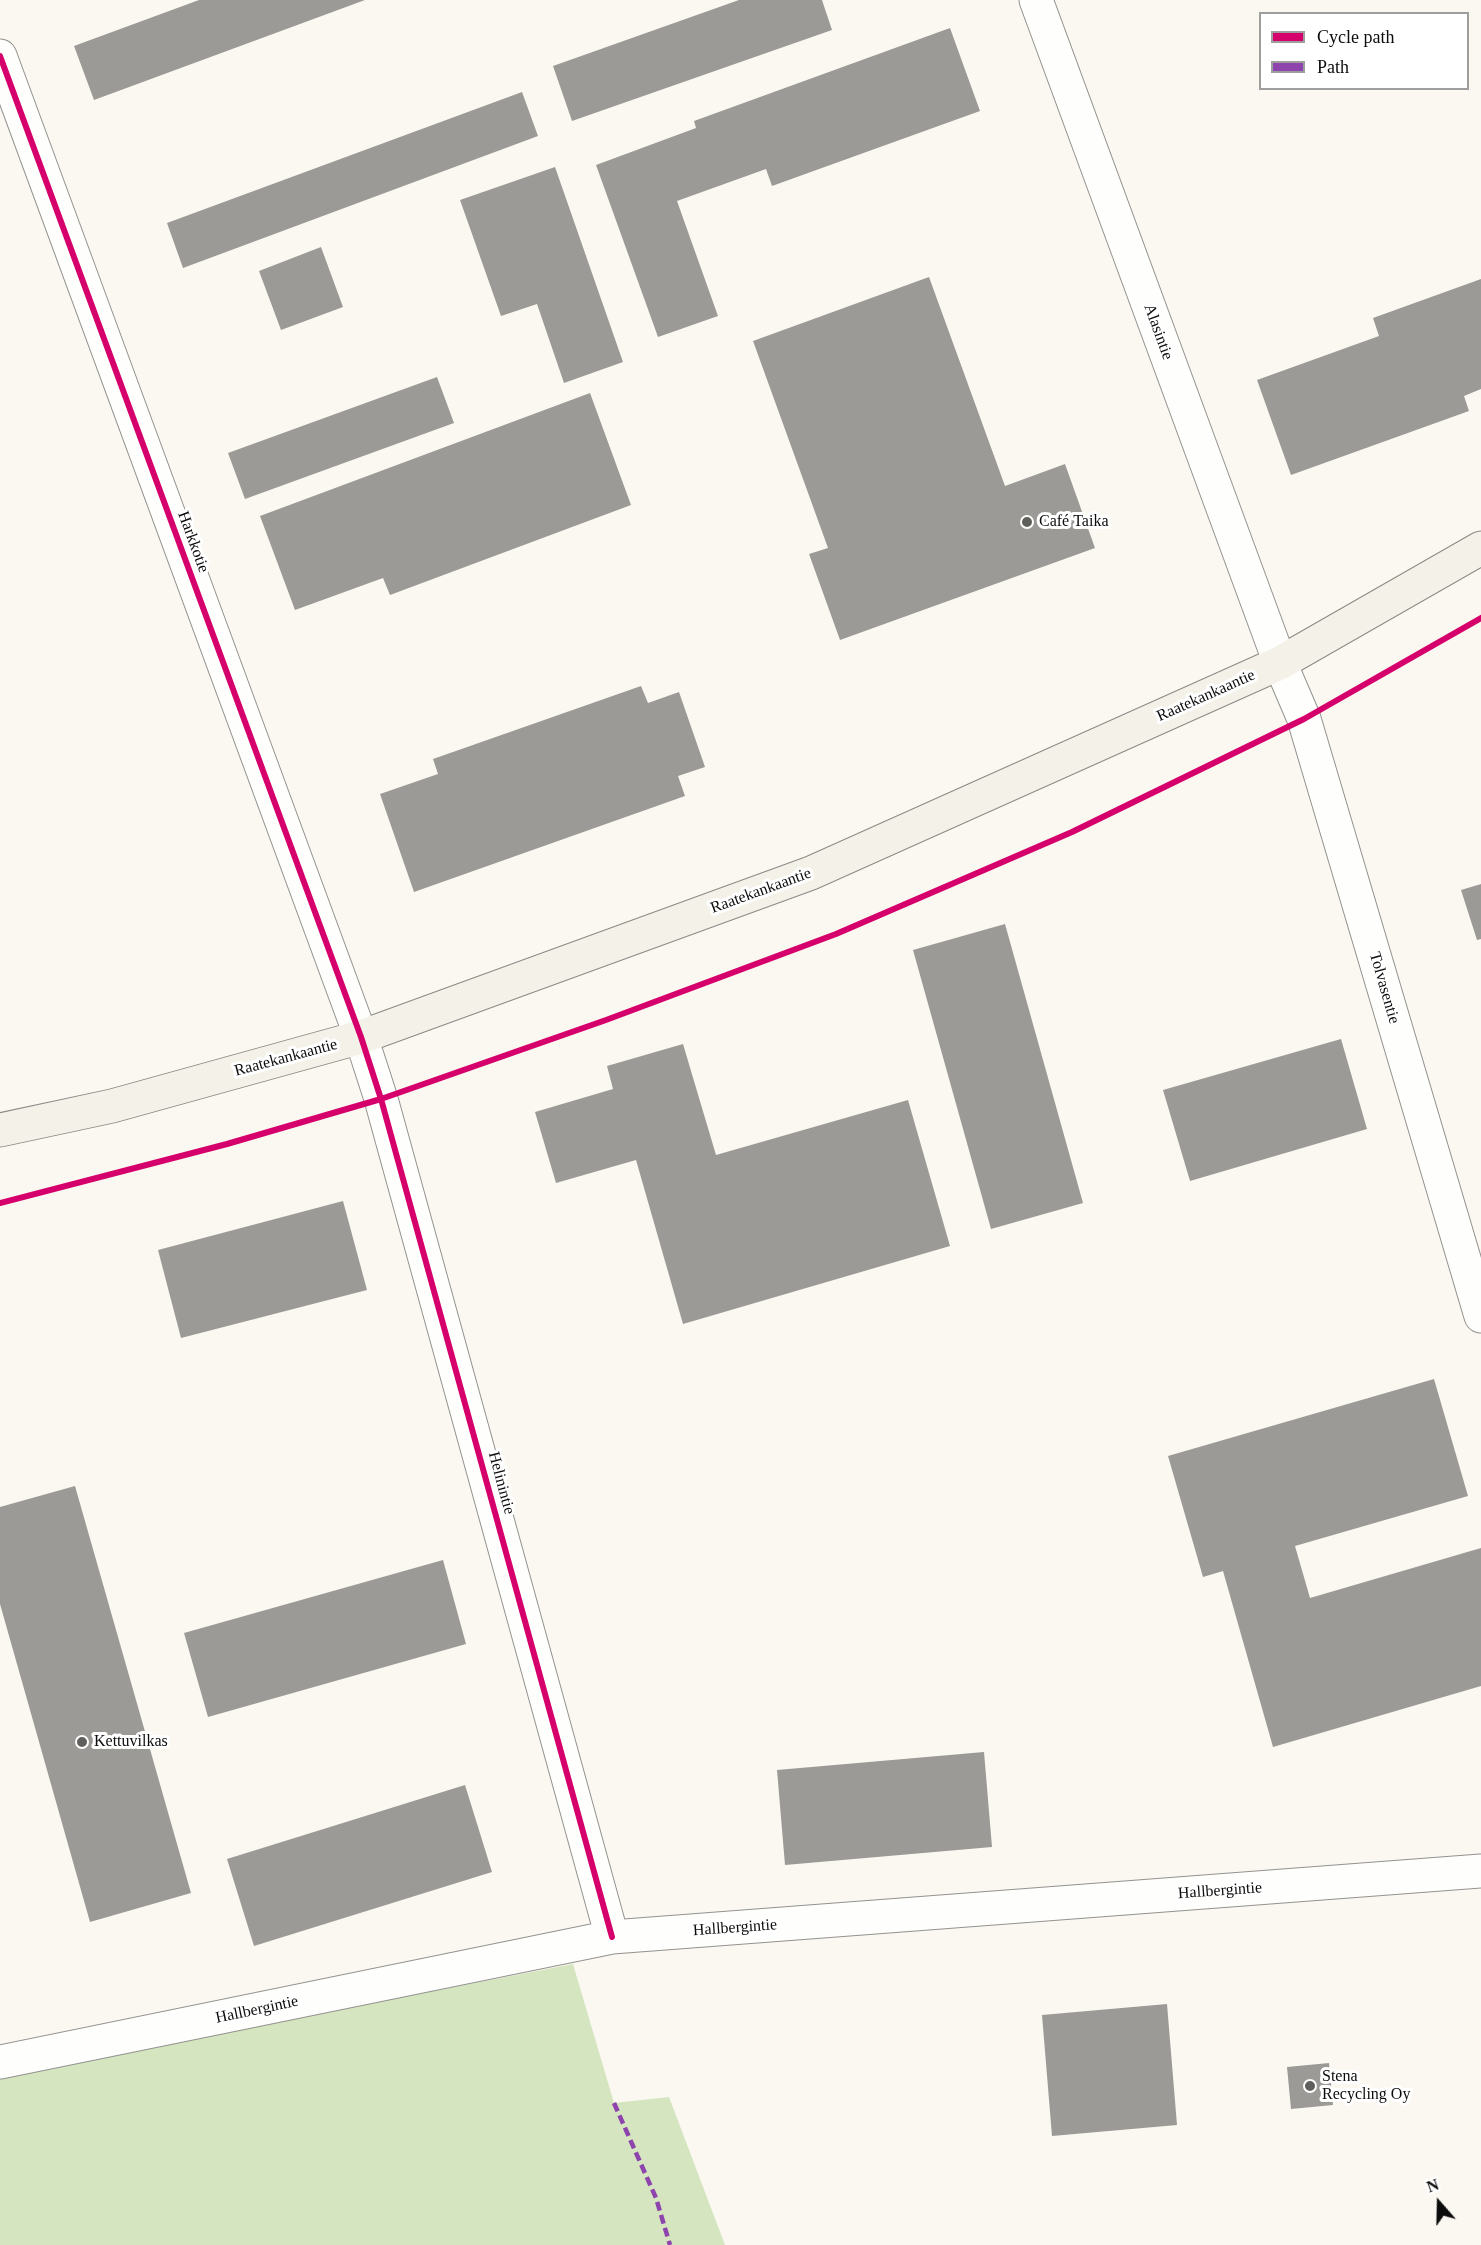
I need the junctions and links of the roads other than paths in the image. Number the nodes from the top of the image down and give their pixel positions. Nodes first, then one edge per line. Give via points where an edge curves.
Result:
1 (1036, 0) edge
2 (0, 56) edge
3 (1481, 548) edge
4 (1280, 663) junction
5 (361, 1037) junction
6 (0, 1130) edge
7 (1481, 1316) edge
8 (1481, 1871) edge
9 (612, 1937) junction
10 (0, 2062) edge

1 - 4 street, Alasintie
2 - 5 street, Harkkotie
3 - 4 main road, Raatekankaantie
4 - 5 main road, Raatekankaantie via 811,873
4 - 7 street, Tolvasentie via 1304,719
5 - 6 main road, Raatekankaantie via 112,1106
5 - 9 street, Helinintie
8 - 9 street, Hallbergintie
9 - 10 street, Hallbergintie

